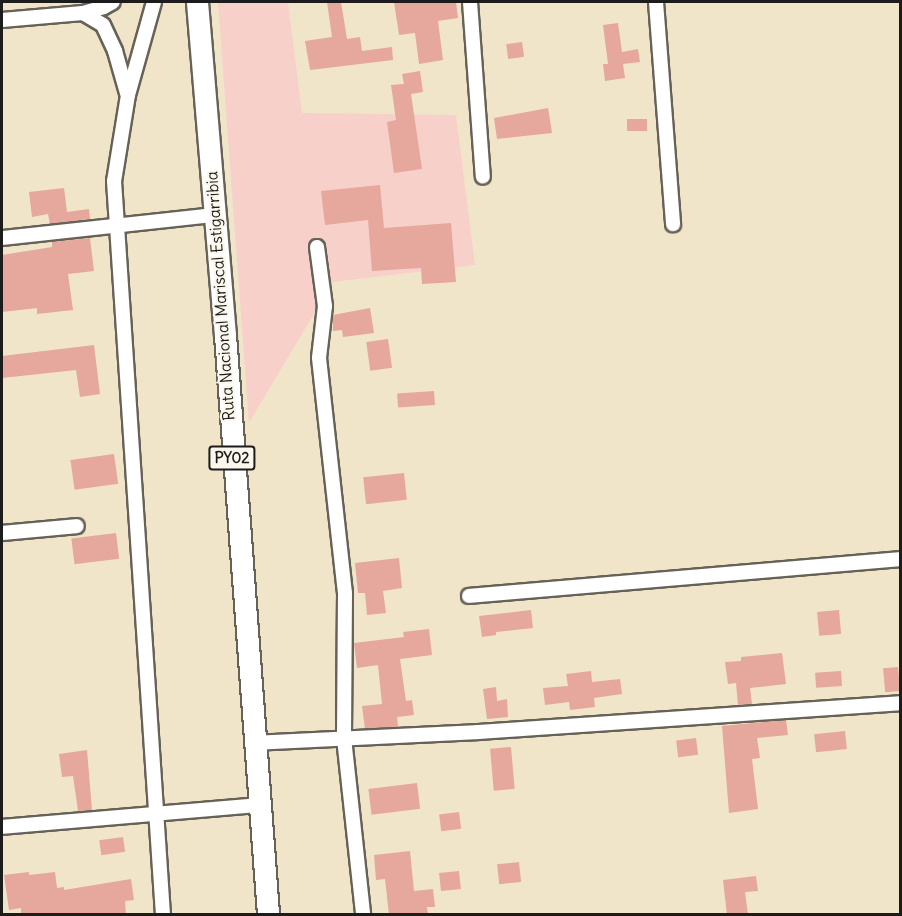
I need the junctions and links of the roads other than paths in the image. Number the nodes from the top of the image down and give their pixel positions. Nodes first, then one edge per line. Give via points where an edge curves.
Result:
1 (114, 2) edge
2 (154, 2) edge
3 (197, 2) edge
4 (470, 2) edge
5 (656, 2) edge
6 (83, 13) junction
7 (2, 20) edge
8 (128, 95) junction
9 (483, 177) dead end
10 (215, 215) junction
11 (673, 224) dead end
12 (115, 227) junction
13 (2, 238) edge
14 (317, 247) dead end
15 (77, 526) dead end
16 (2, 533) edge
17 (900, 559) edge
18 (469, 596) dead end
19 (900, 703) edge
20 (344, 738) junction
21 (254, 742) junction
22 (259, 805) junction
23 (156, 814) junction
24 (2, 827) edge
25 (163, 915) edge
26 (268, 915) edge
27 (363, 915) edge

1 - 6 street
2 - 8 street
3 - 10 main road, Ruta Nacional Mariscal Estigarribia / PY02
4 - 9 street
5 - 11 street
6 - 7 street
6 - 8 street via 103,26
8 - 12 street via 114,181
10 - 12 street
10 - 21 main road, Ruta Nacional Mariscal Estigarribia / PY02
12 - 13 street
12 - 23 street
14 - 20 street via 325,306 319,358 345,593
15 - 16 street
17 - 18 street
19 - 20 street
20 - 21 street
20 - 27 street
21 - 22 main road, Ruta Nacional Mariscal Estigarribia / PY02
22 - 23 street
22 - 26 main road, Ruta Nacional Mariscal Estigarribia / PY02
23 - 24 street
23 - 25 street

